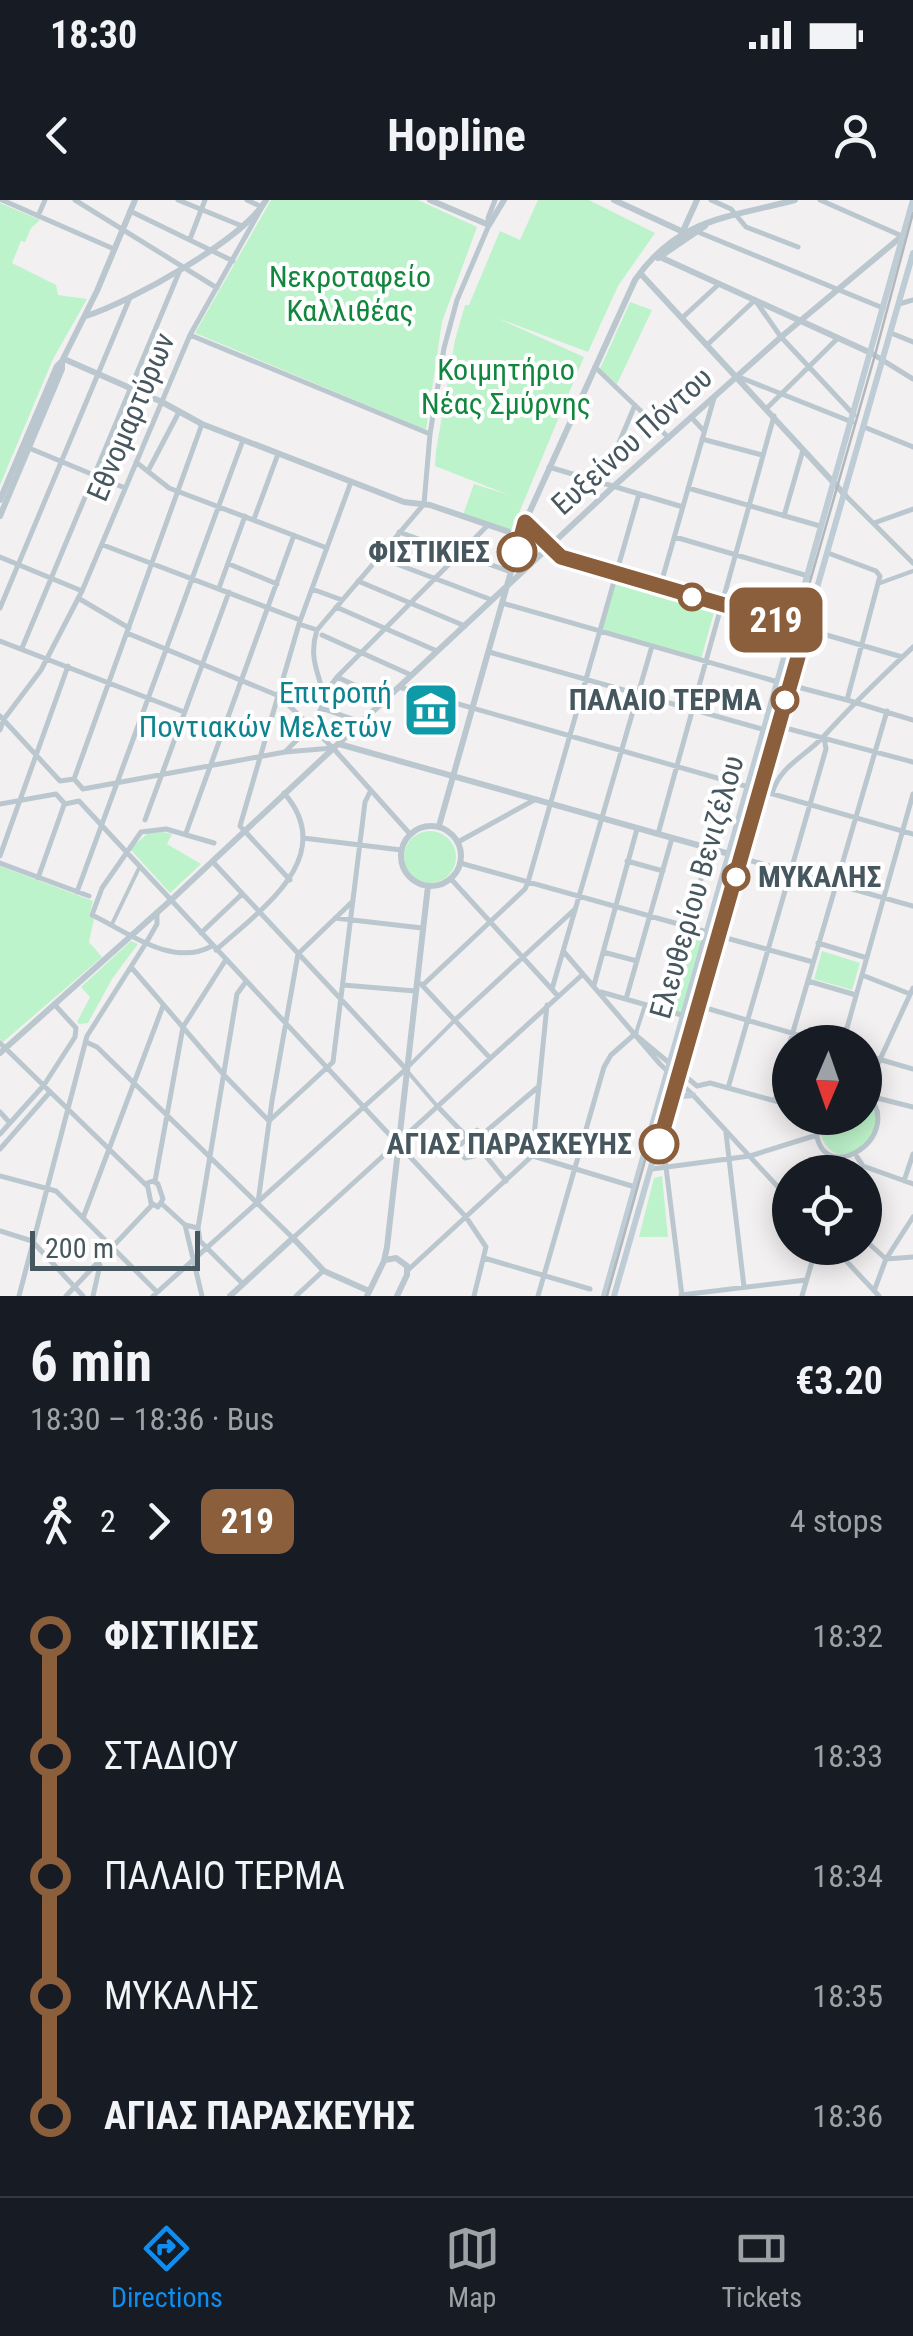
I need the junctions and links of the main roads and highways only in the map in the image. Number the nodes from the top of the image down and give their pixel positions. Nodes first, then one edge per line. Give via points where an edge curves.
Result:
1 (913, 200) edge
2 (913, 253) edge
3 (695, 1091) road end
4 (671, 1103) junction
5 (596, 1292) edge
6 (614, 1296) edge

1 - 5 main road, Ελευθερίου Βενιζέλου via 636,1186
2 - 4 main road, Ελευθερίου Βενιζέλου
3 - 4 main road
4 - 6 main road, Ελευθερίου Βενιζέλου

